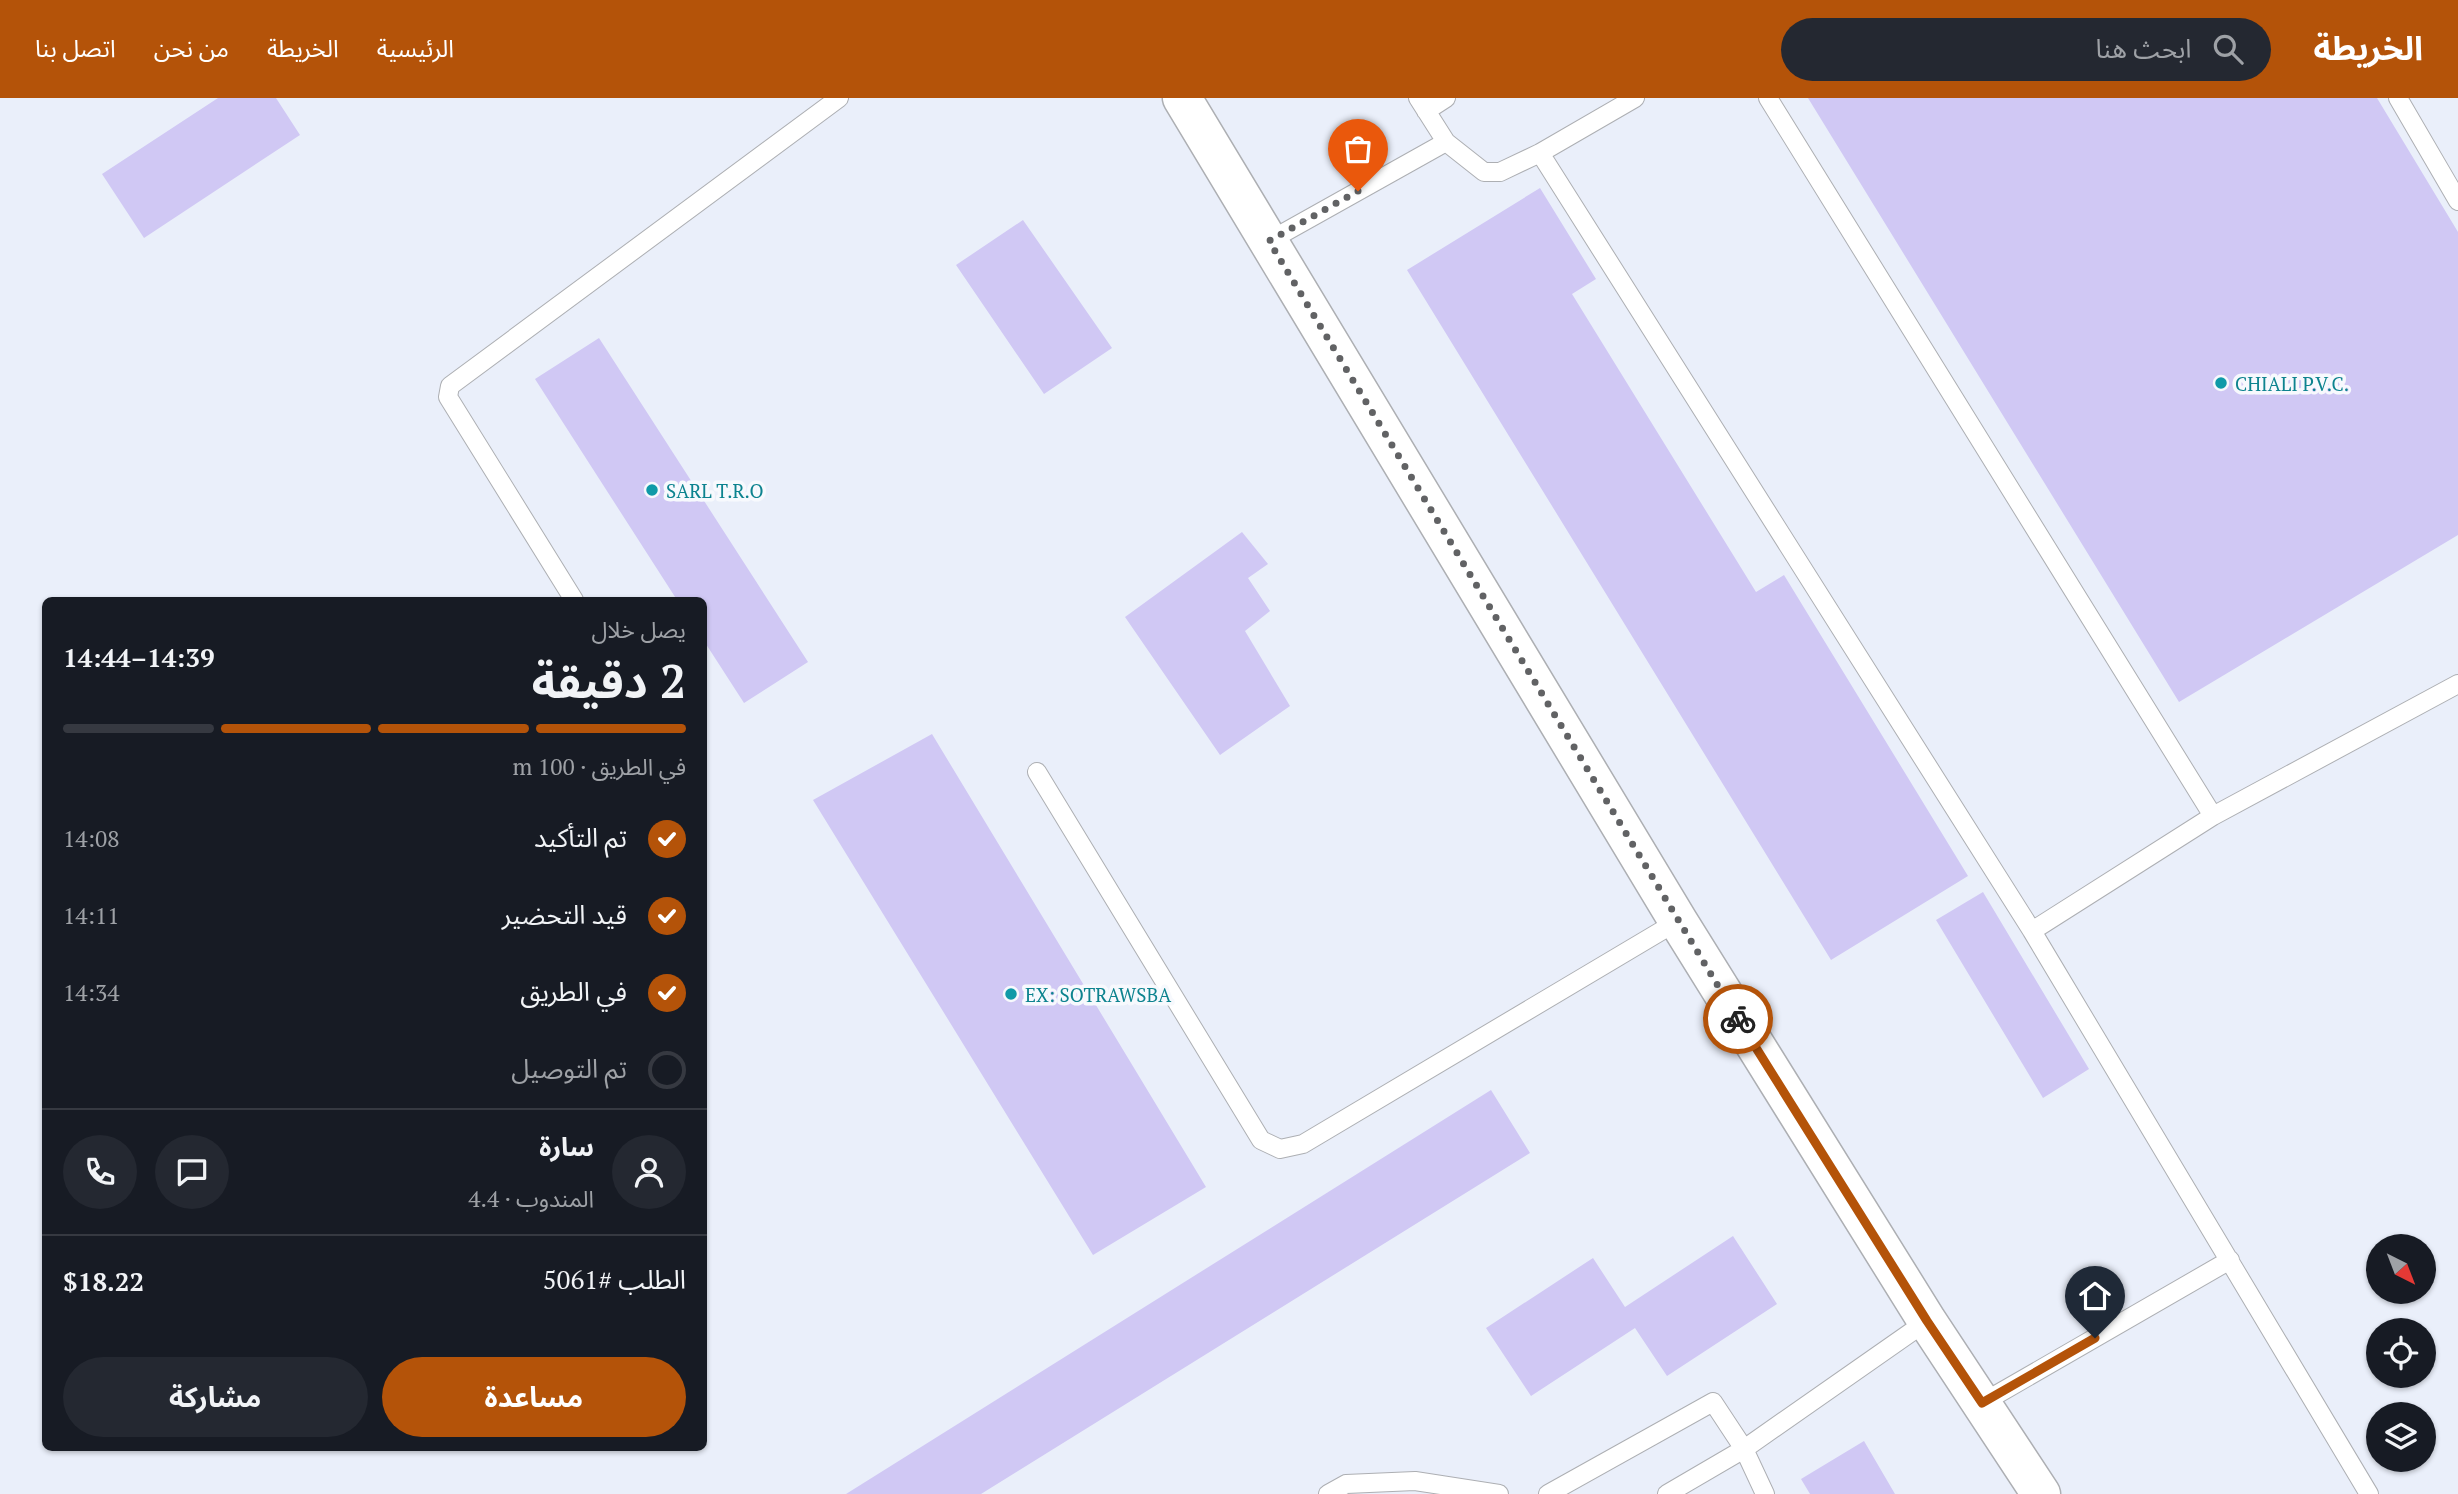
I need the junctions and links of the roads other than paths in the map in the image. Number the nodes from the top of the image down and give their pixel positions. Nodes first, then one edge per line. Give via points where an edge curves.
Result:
1 (839, 98) edge
2 (1182, 98) edge
3 (1446, 98) edge
4 (1635, 98) edge
5 (1768, 98) edge
6 (2398, 98) edge
7 (1422, 105) edge
8 (1446, 142) junction
9 (1541, 153) junction
10 (2458, 201) edge
11 (1269, 241) junction
12 (571, 597) edge
13 (2458, 684) edge
14 (1037, 772) dead end
15 (2213, 816) junction
16 (1678, 921) junction
17 (2032, 931) junction
18 (2230, 1260) junction
19 (1927, 1321) junction
20 (1982, 1403) junction
21 (1744, 1449) junction
22 (1328, 1494) edge
23 (1499, 1494) edge
24 (1548, 1494) edge
25 (1667, 1494) edge
26 (1765, 1494) edge
27 (2041, 1494) edge
28 (2369, 1494) edge

1 - 12 lane via 450,386 448,397
2 - 11 street
3 - 7 lane
4 - 9 lane
5 - 15 lane
6 - 10 lane
7 - 8 lane
8 - 9 lane via 1483,172 1500,172
8 - 11 lane
9 - 17 lane
11 - 16 street
13 - 15 lane
14 - 16 lane via 1261,1140 1280,1149 1303,1144
15 - 17 lane
16 - 19 street
17 - 18 lane
18 - 20 lane
18 - 28 lane
19 - 20 street
19 - 21 lane
20 - 27 street
21 - 24 lane via 1713,1402
21 - 25 lane
21 - 26 lane
22 - 23 lane via 1346,1484 1415,1481

